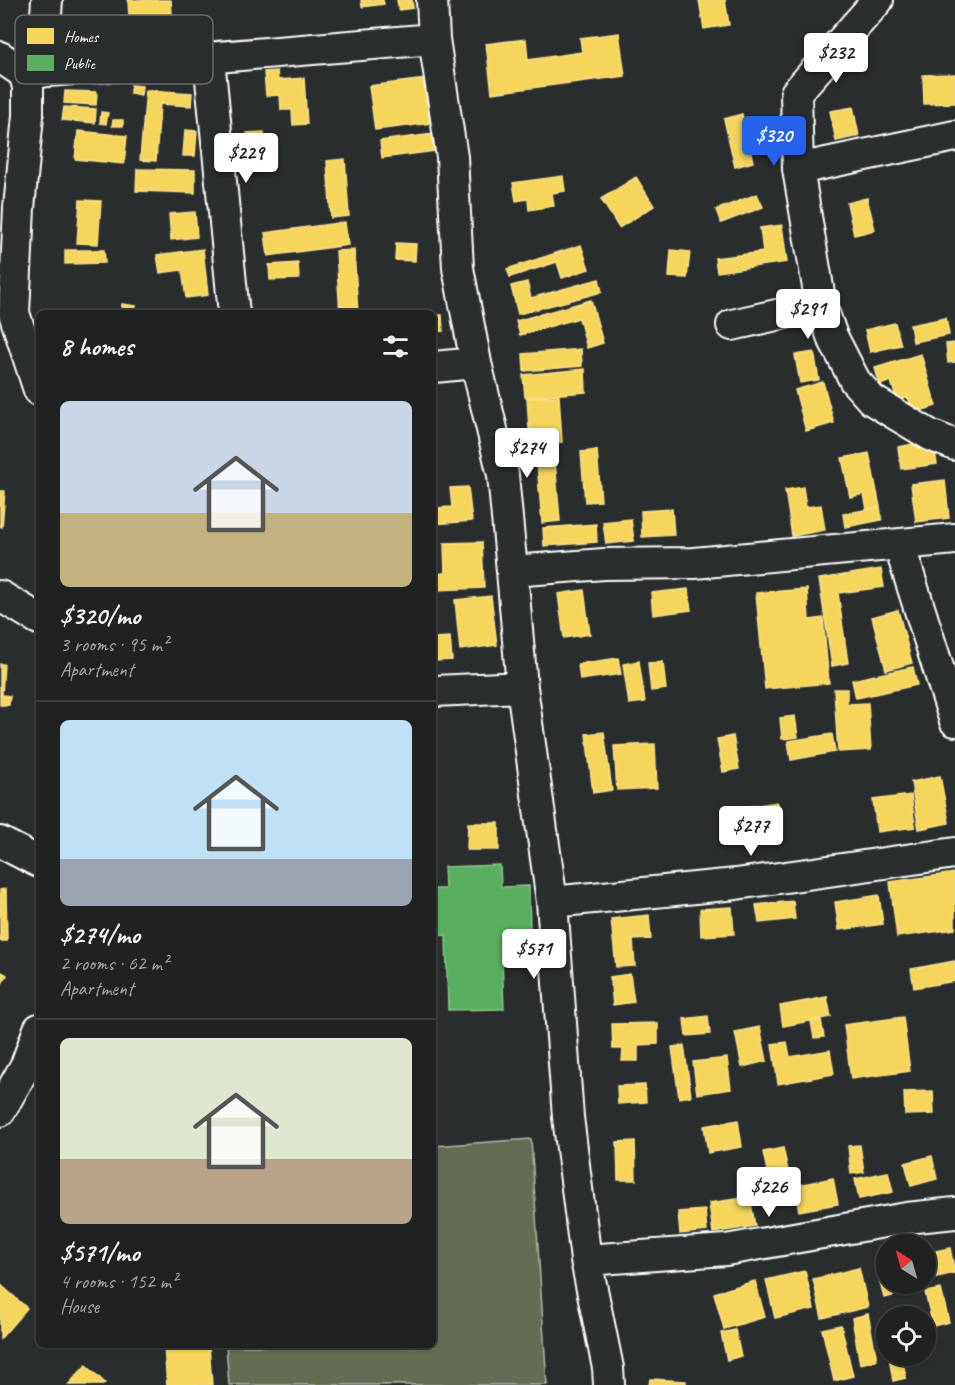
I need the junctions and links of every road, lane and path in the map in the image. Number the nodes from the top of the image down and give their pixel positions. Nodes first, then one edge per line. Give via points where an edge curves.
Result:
1 (47, 0) edge
2 (432, 0) edge
3 (878, 0) edge
4 (41, 15) edge
5 (434, 39) junction
6 (213, 59) edge
7 (27, 84) edge
8 (211, 84) edge
9 (955, 136) edge
10 (798, 169) junction
11 (821, 305) junction
12 (234, 310) edge
13 (732, 325) dead end
14 (0, 338) edge
15 (33, 355) edge
16 (476, 363) junction
17 (436, 367) edge
18 (36, 372) edge
19 (955, 445) edge
20 (955, 539) edge
21 (899, 544) junction
22 (512, 570) junction
23 (0, 596) edge
24 (36, 617) edge
25 (522, 687) junction
26 (436, 691) edge
27 (955, 721) edge
28 (0, 842) edge
29 (955, 853) edge
30 (36, 860) edge
31 (552, 902) junction
32 (36, 1037) edge
33 (0, 1111) edge
34 (955, 1213) edge
35 (586, 1260) junction
36 (609, 1385) edge

1 - 4 street
2 - 5 street
3 - 10 street via 796,93
5 - 6 street
5 - 16 street via 452,157 458,268
7 - 15 street via 14,313
8 - 12 street
9 - 10 street
10 - 11 street
11 - 13 street
11 - 19 street via 855,381 872,400 930,435
14 - 15 street
15 - 18 street
16 - 17 street
16 - 22 street via 502,475
20 - 21 street
21 - 22 street via 694,563
21 - 27 street
22 - 25 street
23 - 24 street
25 - 26 street
25 - 31 street
28 - 30 street
29 - 31 street via 725,885
31 - 35 street via 568,1117
32 - 33 street via 26,1065
34 - 35 street via 726,1250
35 - 36 street

